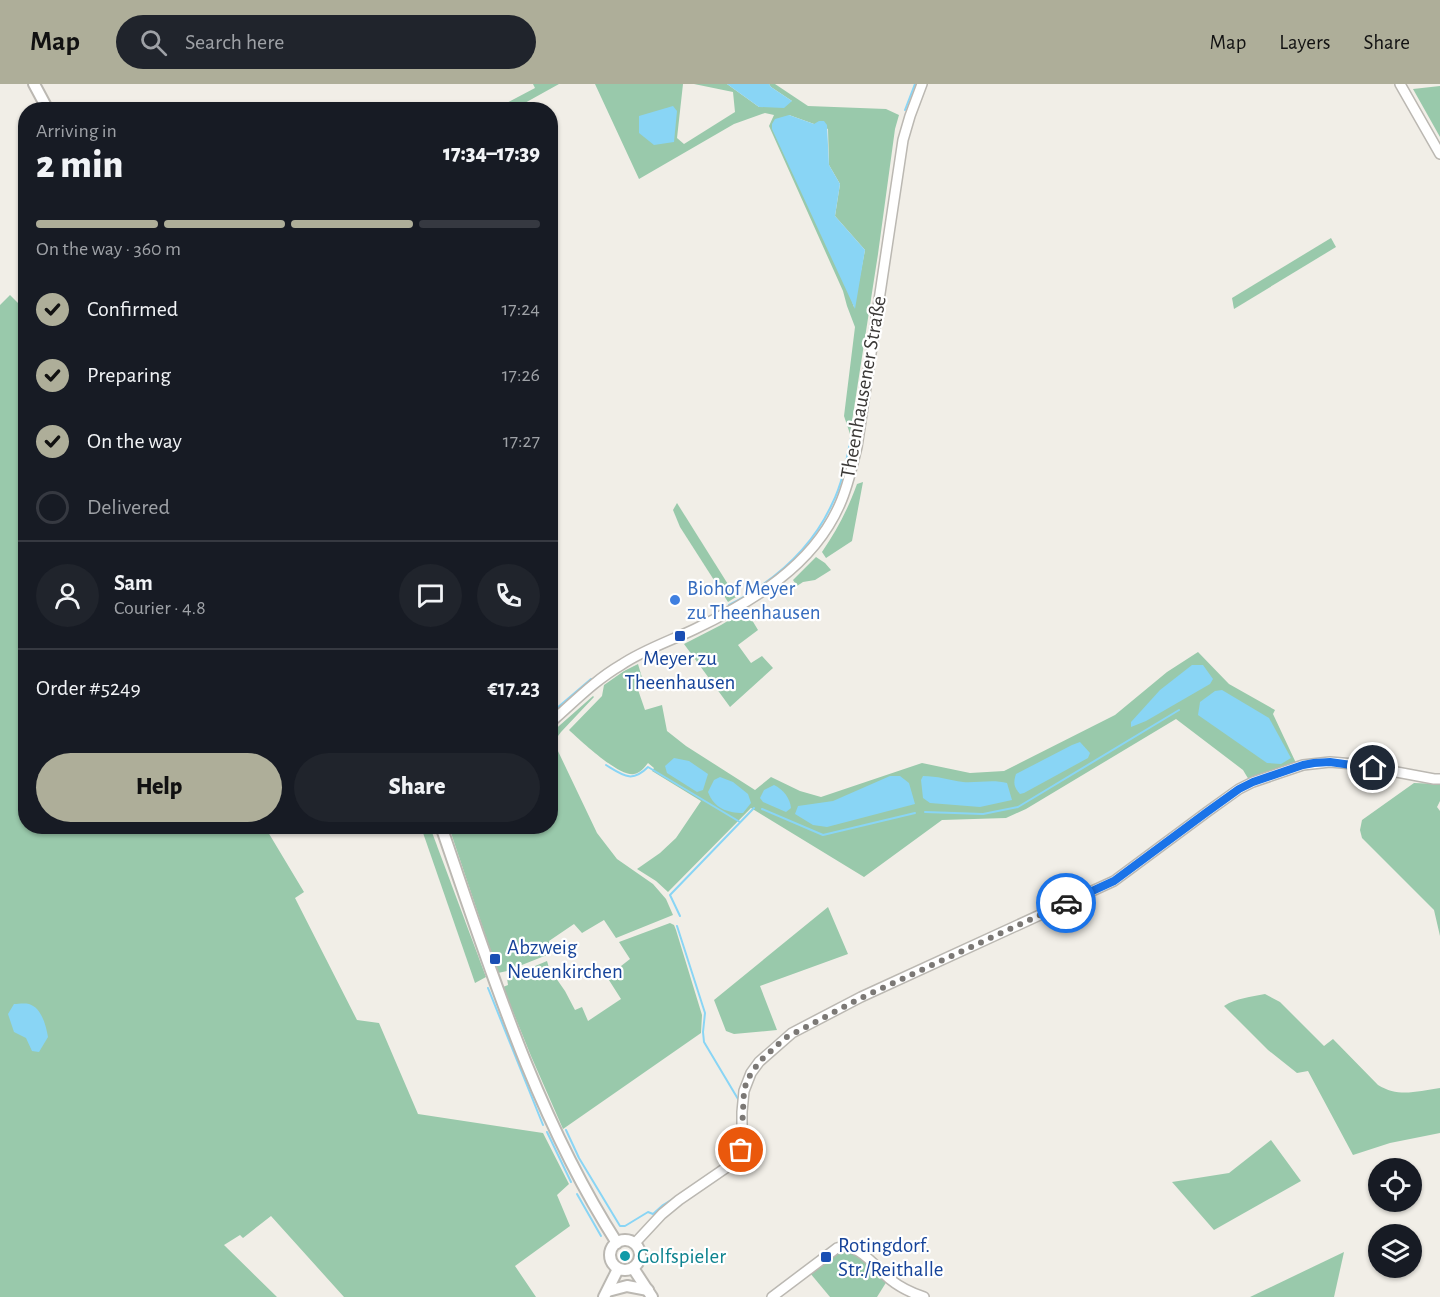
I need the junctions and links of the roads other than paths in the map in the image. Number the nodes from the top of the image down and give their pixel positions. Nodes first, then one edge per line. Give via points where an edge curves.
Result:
1 (34, 84) edge
2 (922, 84) edge
3 (1400, 84) edge
4 (43, 102) edge
5 (1440, 154) edge
6 (558, 716) edge
7 (1440, 779) edge
8 (444, 834) edge
9 (617, 1243) junction
10 (635, 1243) junction
11 (633, 1268) junction
12 (618, 1269) junction
13 (606, 1294) edge
14 (650, 1294) edge
15 (772, 1297) edge
16 (924, 1297) edge

1 - 4 main road
2 - 6 street, Theenhausener Straße via 903,140 860,424 840,505 812,549 771,586 728,613 621,664
3 - 5 street
7 - 10 street via 1330,762 1303,765 1253,782 1114,881 792,1033 759,1062 747,1080 738,1155 662,1214
8 - 9 main road via 530,1071 577,1173
9 - 10 main road
9 - 12 main road via 610,1256
10 - 11 main road via 641,1256
11 - 12 main road
11 - 14 main road
12 - 13 main road
13 - 14 main road via 627,1286
15 - 16 street via 845,1246 856,1250 889,1279

